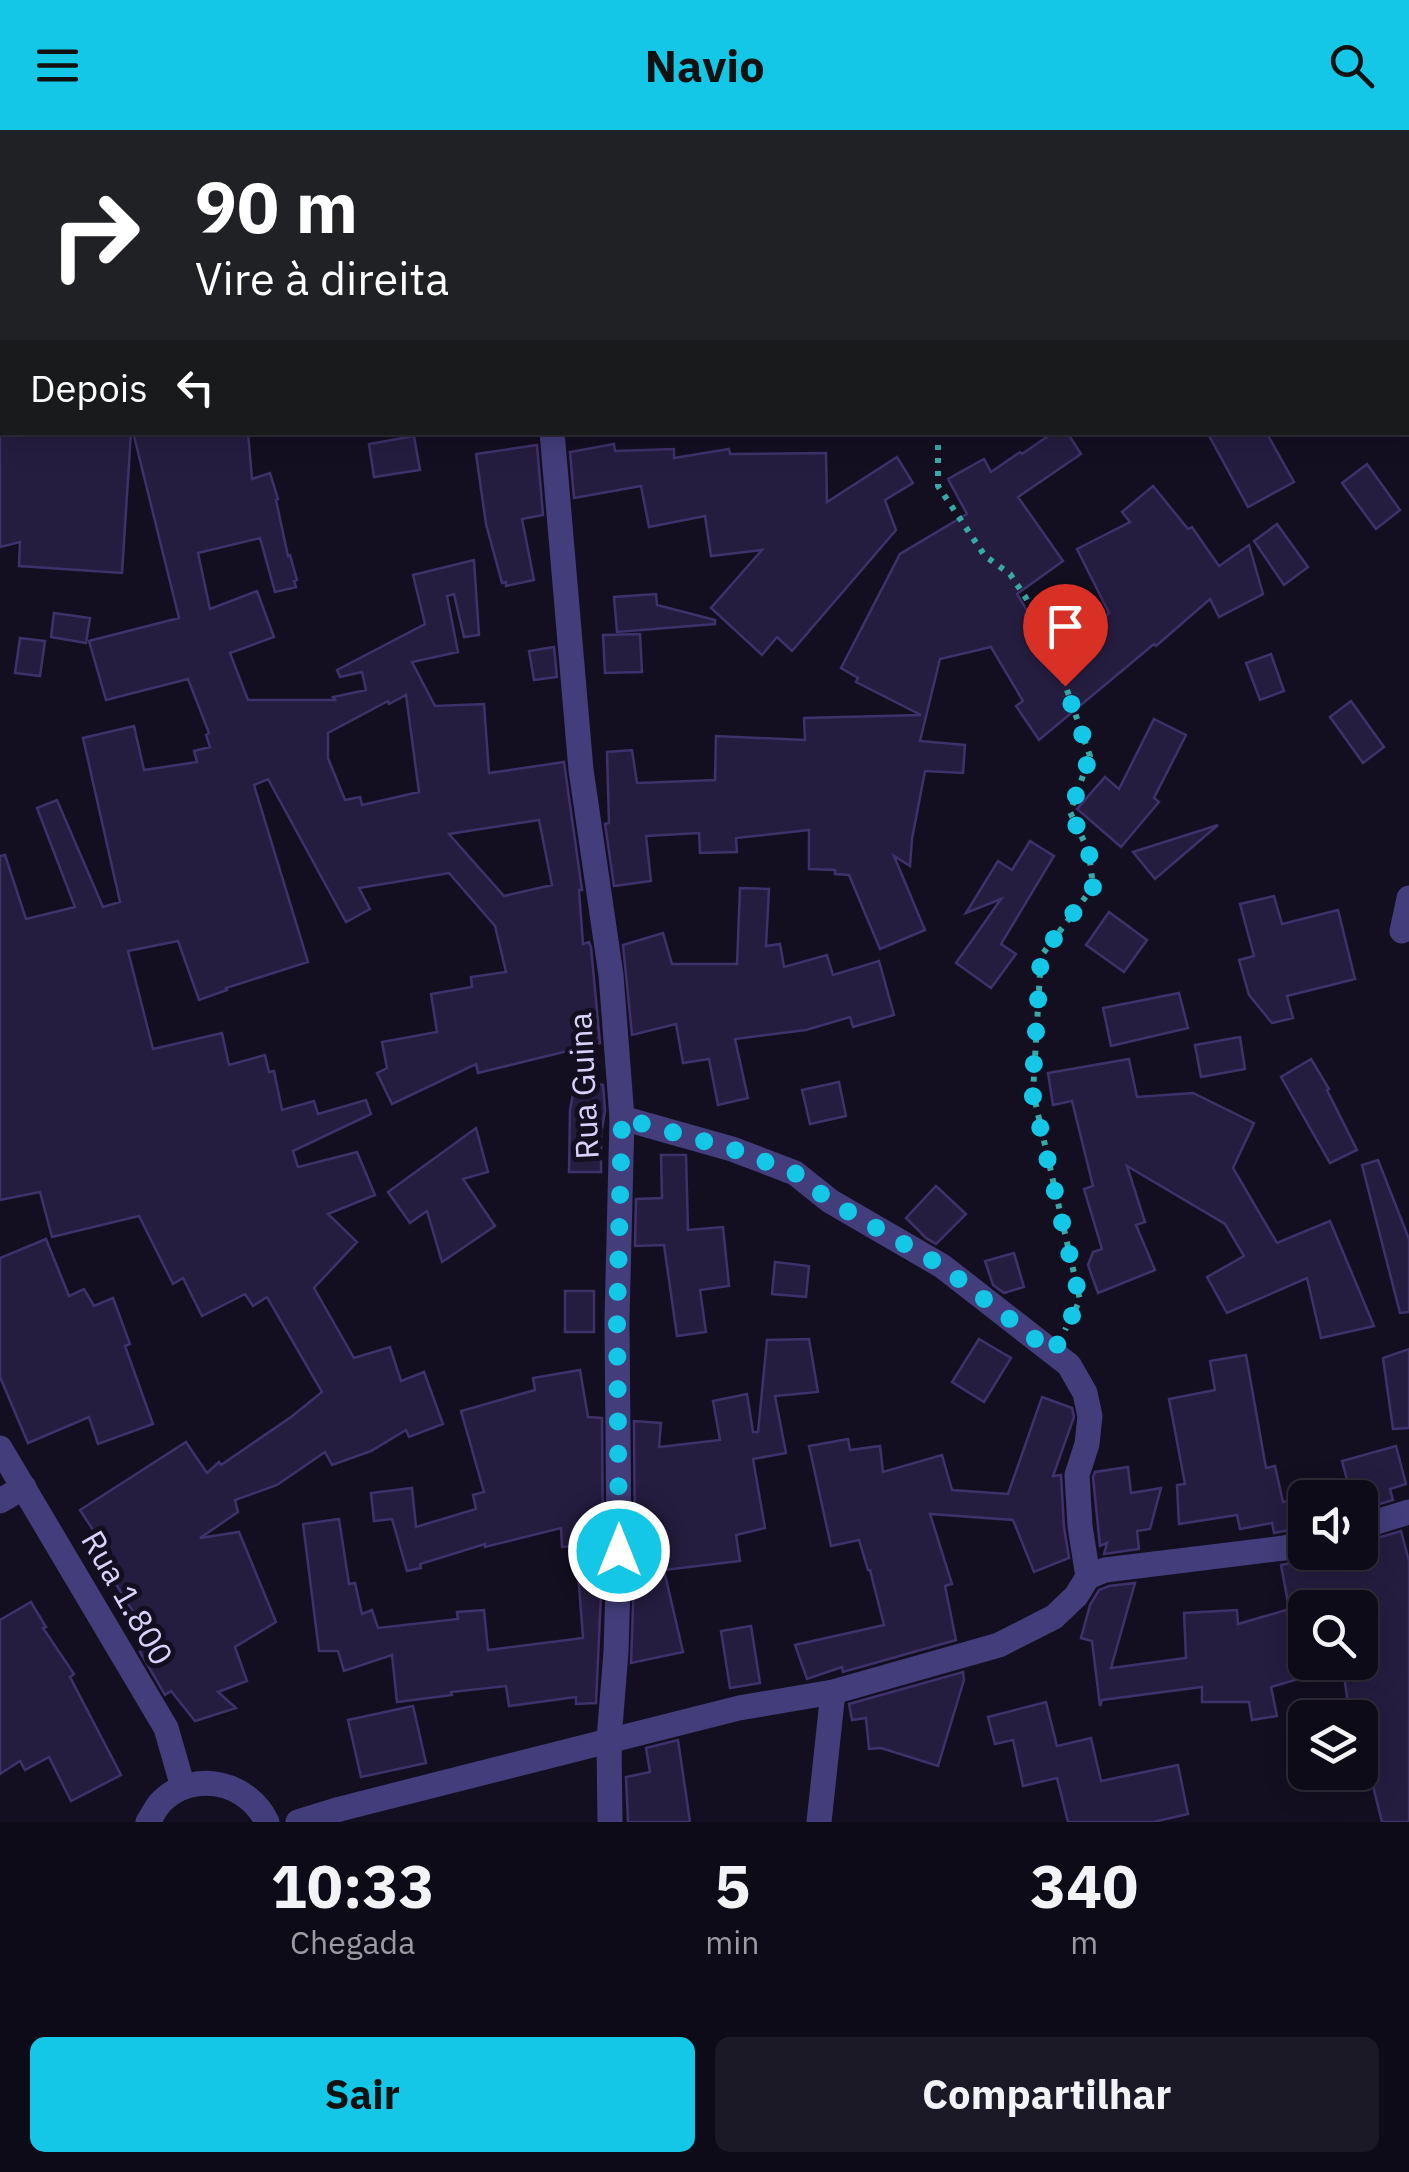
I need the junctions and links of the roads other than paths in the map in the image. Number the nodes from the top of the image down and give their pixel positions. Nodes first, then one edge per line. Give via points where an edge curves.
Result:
1 (552, 435) edge
2 (1409, 898) edge
3 (1402, 930) dead end
4 (622, 1118) junction
5 (0, 1448) edge
6 (24, 1487) junction
7 (0, 1501) edge
8 (1409, 1512) edge
9 (1378, 1522) edge
10 (1288, 1547) edge
11 (1088, 1576) junction
12 (832, 1692) junction
13 (610, 1739) junction
14 (183, 1786) junction
15 (148, 1822) edge
16 (267, 1822) edge
17 (298, 1822) edge
18 (610, 1822) edge
19 (819, 1822) edge

1 - 4 street, Rua Guina via 581,770 611,976
2 - 3 street
4 - 11 street via 795,1173 942,1266 1069,1365 1090,1416 1078,1474
4 - 13 street, Rua Guina via 619,1551
5 - 6 street, Rua 1.800
6 - 7 street
6 - 14 street, Rua 1.800 via 166,1728
8 - 9 street
10 - 11 street
11 - 12 street via 1054,1617 1014,1638
12 - 13 street
12 - 19 street
13 - 17 street
13 - 18 street, Rua Guina
14 - 15 street via 160,1802
14 - 16 street via 226,1785 246,1795

